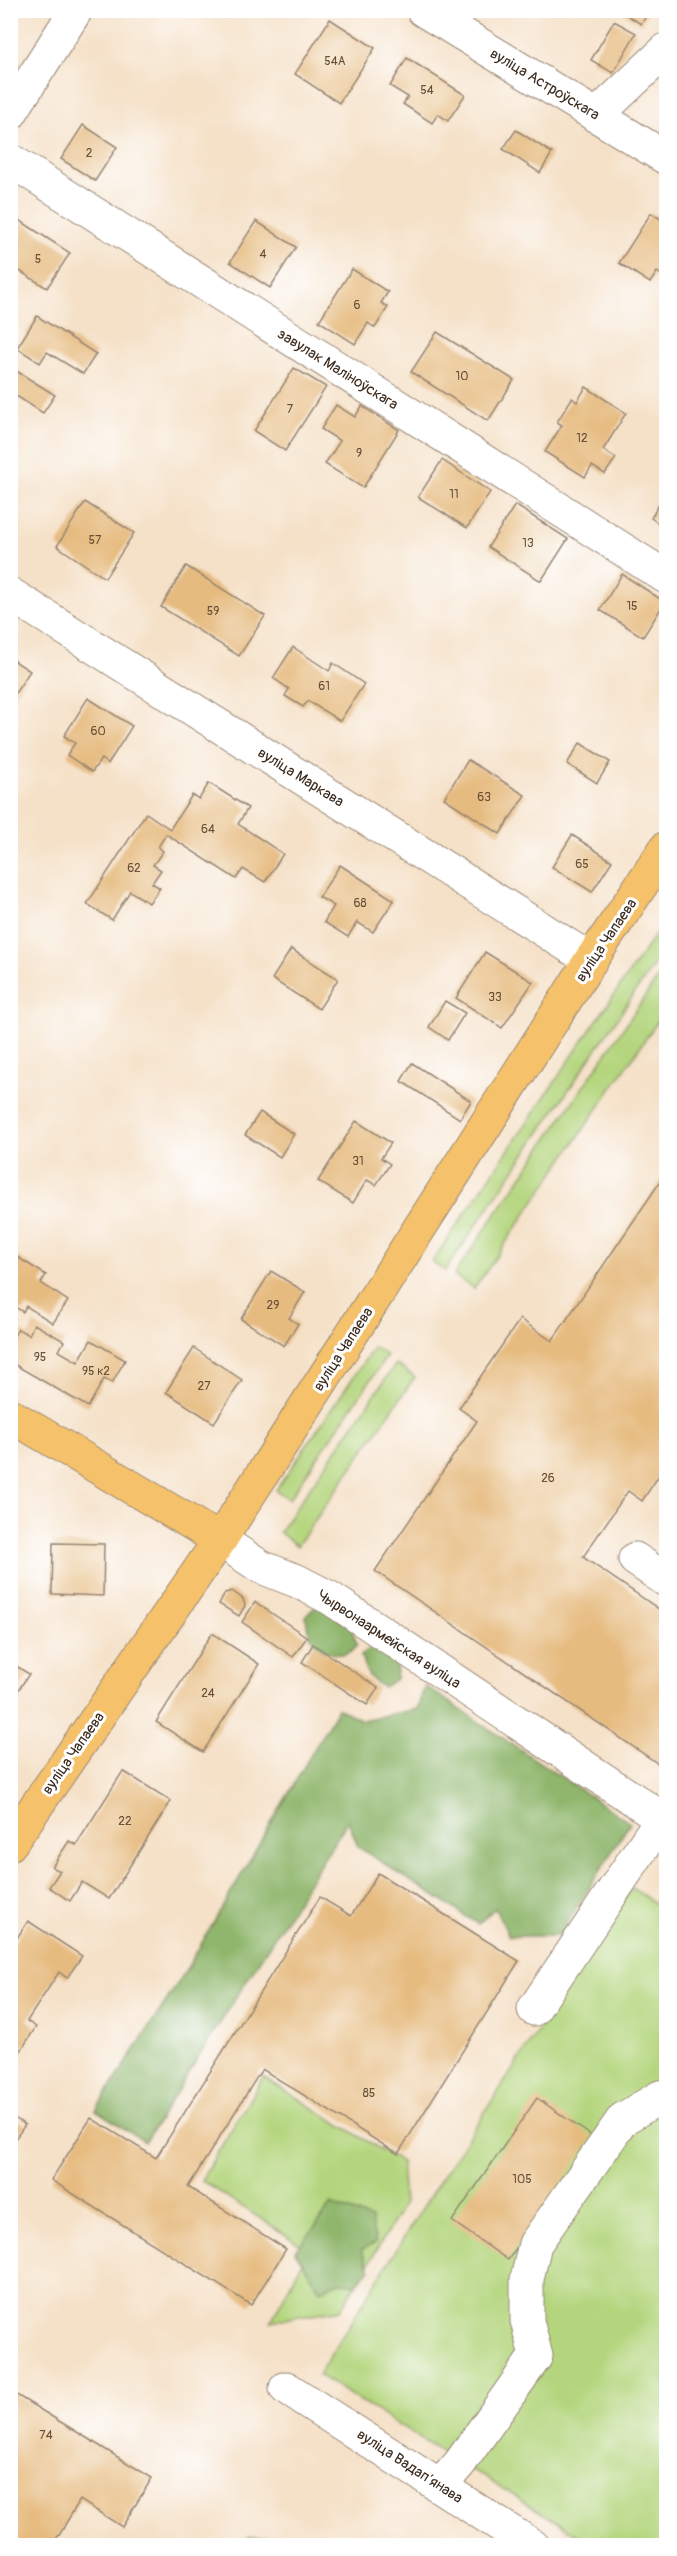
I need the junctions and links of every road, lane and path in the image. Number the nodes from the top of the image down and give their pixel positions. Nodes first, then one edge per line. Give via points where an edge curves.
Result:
1 (76, 10) edge
2 (423, 10) edge
3 (666, 50) edge
4 (10, 114) edge
5 (596, 116) junction
6 (666, 158) edge
7 (10, 160) edge
8 (666, 577) edge
9 (10, 594) edge
10 (666, 848) edge
11 (591, 960) junction
12 (10, 1415) edge
13 (220, 1540) junction
14 (635, 1559) dead end
15 (666, 1580) edge
16 (664, 1820) edge
17 (10, 1844) edge
18 (534, 2009) dead end
19 (666, 2096) edge
20 (286, 2388) dead end
21 (440, 2486) junction
22 (533, 2546) edge

1 - 4 street
2 - 5 street, вуліца Астроўскага
3 - 5 street
5 - 6 street, вуліца Астроўскага
7 - 8 street, завулак Маліноўскага
9 - 11 street, вуліца Маркава
10 - 11 main road, вуліца Чапаева
11 - 13 main road, вуліца Чапаева
12 - 13 main road, Чырвонаармейская вуліца
13 - 16 street, Чырвонаармейская вуліца via 261,1567 330,1598
13 - 17 main road, вуліца Чапаева
14 - 15 street
16 - 18 street
19 - 21 street via 623,2119 535,2244 527,2279 527,2321 536,2356
20 - 21 street, вуліца Вадапʼянава
21 - 22 street, вуліца Вадапʼянава

